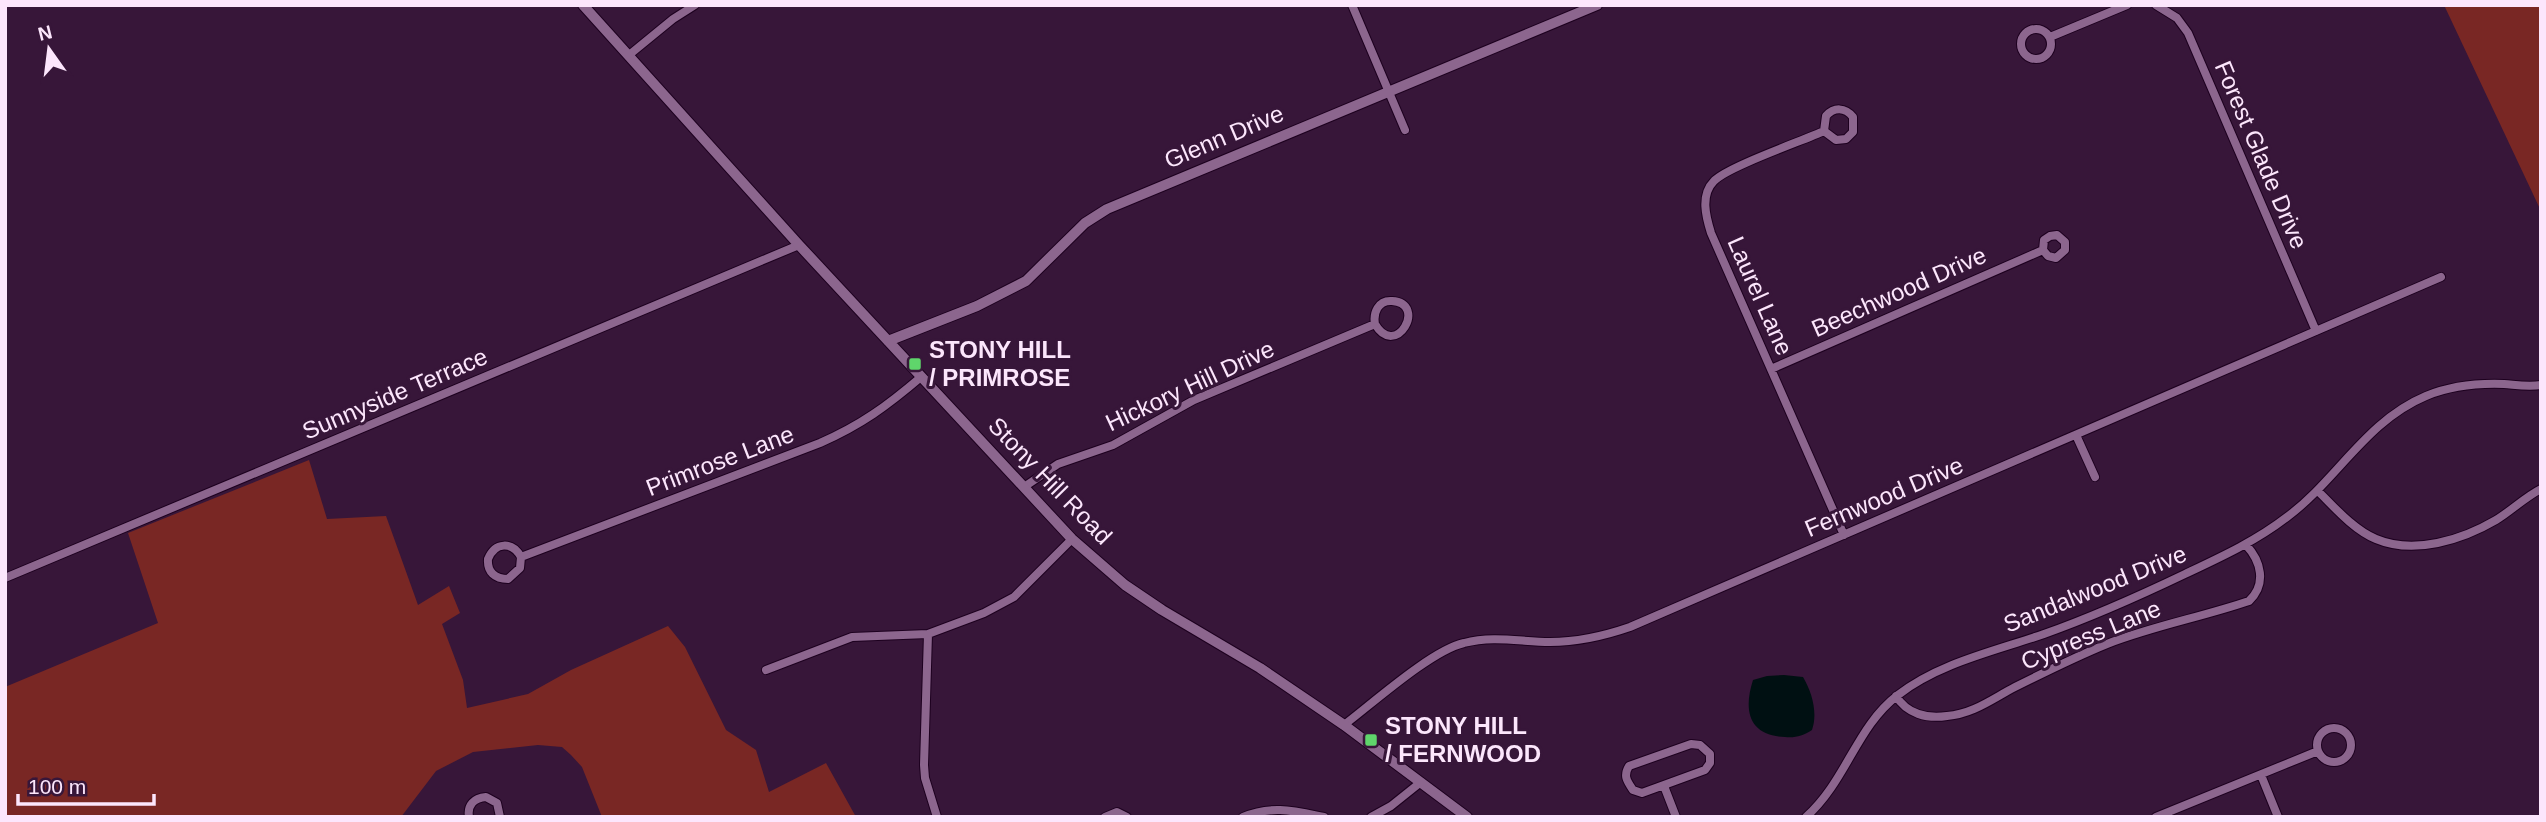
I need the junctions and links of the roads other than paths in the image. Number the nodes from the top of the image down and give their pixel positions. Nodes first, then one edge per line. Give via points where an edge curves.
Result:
1 (583, 5) edge
2 (695, 5) edge
3 (1352, 5) edge
4 (1597, 5) edge
5 (2127, 5) edge
6 (2155, 5) edge
7 (2050, 37) dead end
8 (629, 55) junction
9 (1388, 92) junction
10 (1405, 130) dead end
11 (1824, 131) junction
12 (799, 245) junction
13 (2043, 250) dead end
14 (2441, 277) dead end
15 (1375, 324) junction
16 (2316, 331) junction
17 (888, 341) junction
18 (1771, 369) junction
19 (921, 377) junction
20 (2541, 385) edge
21 (2076, 435) junction
22 (2095, 477) dead end
23 (1024, 488) junction
24 (2541, 489) edge
25 (2318, 491) junction
26 (1844, 535) junction
27 (1072, 539) junction
28 (2246, 545) junction
29 (521, 557) junction
30 (5, 578) edge
31 (928, 634) junction
32 (766, 670) dead end
33 (1896, 696) junction
34 (1345, 725) junction
35 (2318, 751) junction
36 (2261, 775) junction
37 (1421, 782) junction
38 (1664, 786) junction
39 (468, 817) edge
40 (500, 817) edge
41 (937, 817) edge
42 (1105, 817) edge
43 (1127, 817) edge
44 (1243, 817) edge
45 (1324, 817) edge
46 (1371, 817) edge
47 (1467, 817) edge
48 (1676, 817) edge
49 (1806, 817) edge
50 (2156, 817) edge
51 (2278, 817) edge

1 - 8 main road, Stony Hill Road
2 - 8 street
3 - 9 street
4 - 9 main road, Glenn Drive
5 - 7 street
6 - 16 street, Forest Glade Drive via 2177,18 2188,33
8 - 12 main road, Stony Hill Road
9 - 10 street
9 - 17 main road, Glenn Drive via 1107,209 1026,281
11 - 11 street, Laurel Lane via 1824,121 1834,110 1845,110 1853,117 1853,132 1846,139 1836,141
11 - 18 street, Laurel Lane via 1723,175 1714,180 1706,196 1707,220
12 - 17 main road, Stony Hill Road
12 - 30 street, Sunnyside Terrace
13 - 18 street, Beechwood Drive
14 - 16 street, Fernwood Drive
15 - 15 street, Hickory Hill Drive via 1382,303 1399,302 1407,310 1406,327 1398,334 1382,333
15 - 23 street, Hickory Hill Drive via 1187,403 1113,444 1058,464
16 - 21 street, Fernwood Drive
17 - 19 main road, Stony Hill Road
18 - 26 street, Laurel Lane
19 - 23 main road, Stony Hill Road
19 - 29 street, Primrose Lane via 880,412 849,430
20 - 25 street, Sandalwood Drive via 2455,387 2405,406 2361,442
21 - 22 street
21 - 26 street, Fernwood Drive
23 - 27 main road, Stony Hill Road
24 - 25 street via 2470,533 2411,545 2376,539
25 - 28 street, Sandalwood Drive
26 - 34 street, Fernwood Drive via 1611,634 1573,641 1500,638 1461,643 1439,653
27 - 31 street via 1001,606
27 - 34 main road, Stony Hill Road via 1125,585
28 - 33 street, Sandalwood Drive via 2099,613 1929,675
28 - 33 street, Cypress Lane via 2258,559 2260,572 2256,594 2249,601 2106,645 1961,714 1915,713
29 - 29 street, Primrose Lane via 509,546 498,546 488,559 489,570 497,578 508,579 520,568
31 - 32 street via 852,637
31 - 41 street via 924,765
33 - 49 street, Sandalwood Drive via 1863,735 1833,787
34 - 37 main road, Stony Hill Road
35 - 35 street via 2319,736 2329,728 2343,729 2350,736 2350,752 2341,761 2327,761
35 - 36 street
36 - 50 street
36 - 51 street
37 - 46 street
37 - 47 main road, Stony Hill Road
38 - 38 street via 1705,770 1710,754 1700,744 1691,744 1629,766 1625,773 1633,790 1642,793
38 - 48 street
39 - 40 street via 471,803 483,797 497,803
42 - 43 street via 1117,812
44 - 45 street via 1278,808

